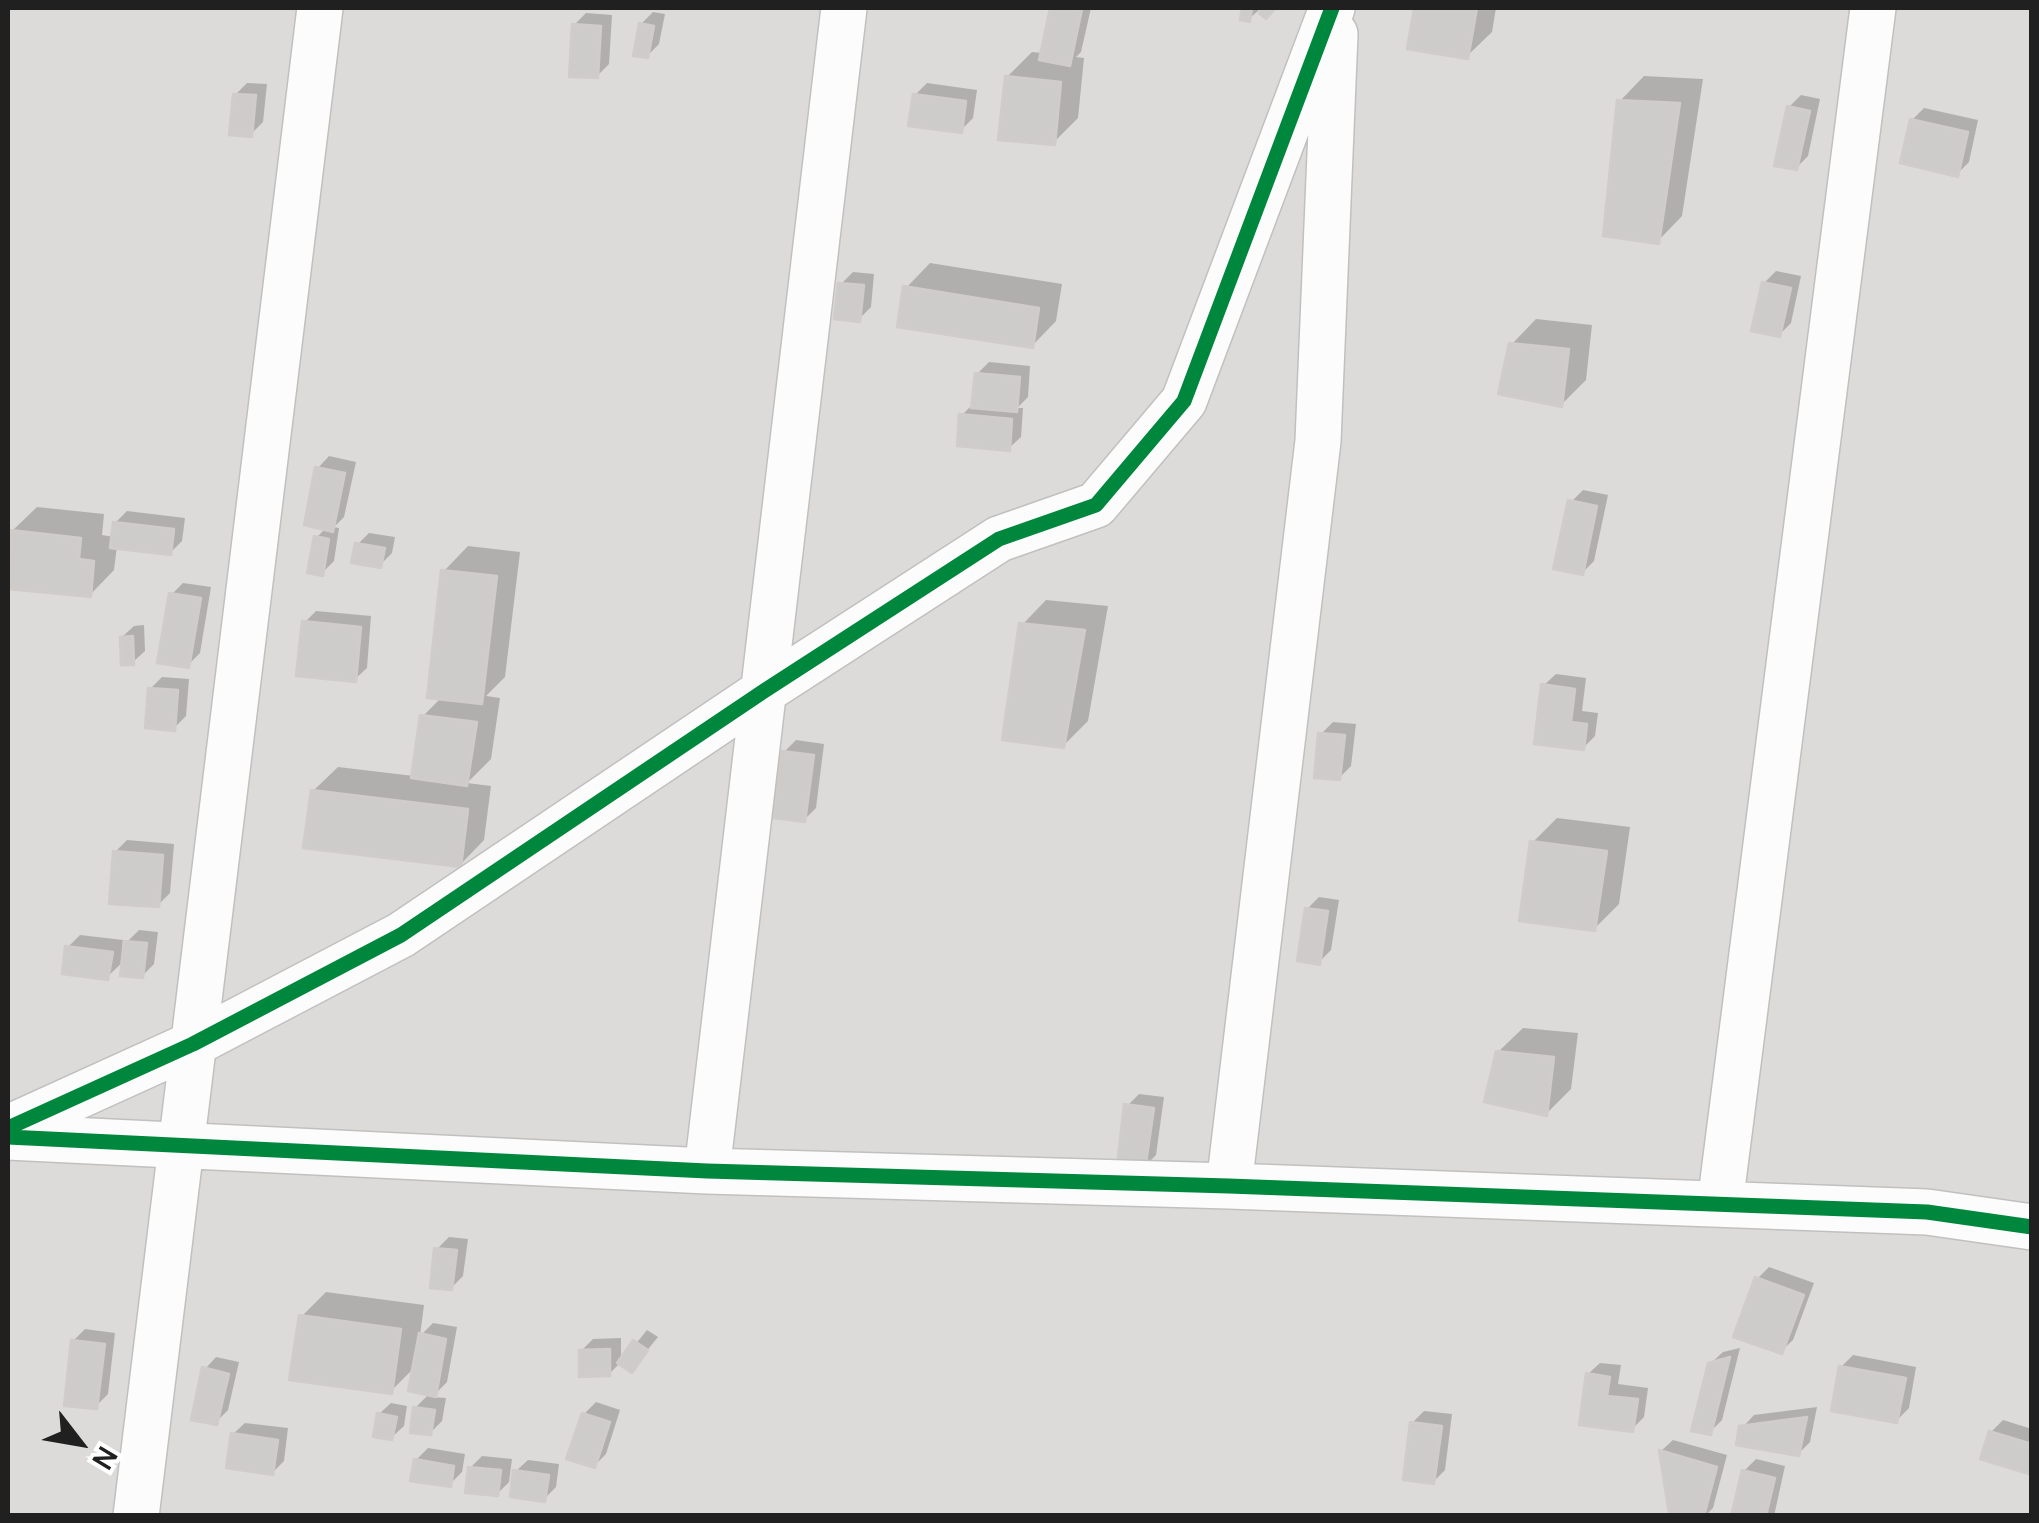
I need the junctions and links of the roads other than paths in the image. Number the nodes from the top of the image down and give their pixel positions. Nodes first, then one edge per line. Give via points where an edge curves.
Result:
1 (320, 8) edge
2 (844, 8) edge
3 (1334, 8) edge
4 (1873, 8) edge
5 (764, 691) junction
6 (193, 1044) junction
7 (8, 1128) edge
8 (8, 1137) edge
9 (181, 1144) junction
10 (707, 1171) junction
11 (1229, 1186) junction
12 (1720, 1204) junction
13 (2032, 1228) edge
14 (136, 1516) edge

1 - 6 street
2 - 5 street
3 - 5 street via 1184,401 1096,505 999,539
3 - 11 street via 1318,441
4 - 12 street
5 - 6 street via 401,935
5 - 10 street
6 - 7 street
6 - 9 street
8 - 9 street
9 - 10 street
9 - 14 street
10 - 11 street
11 - 12 street
12 - 13 street via 1927,1212

